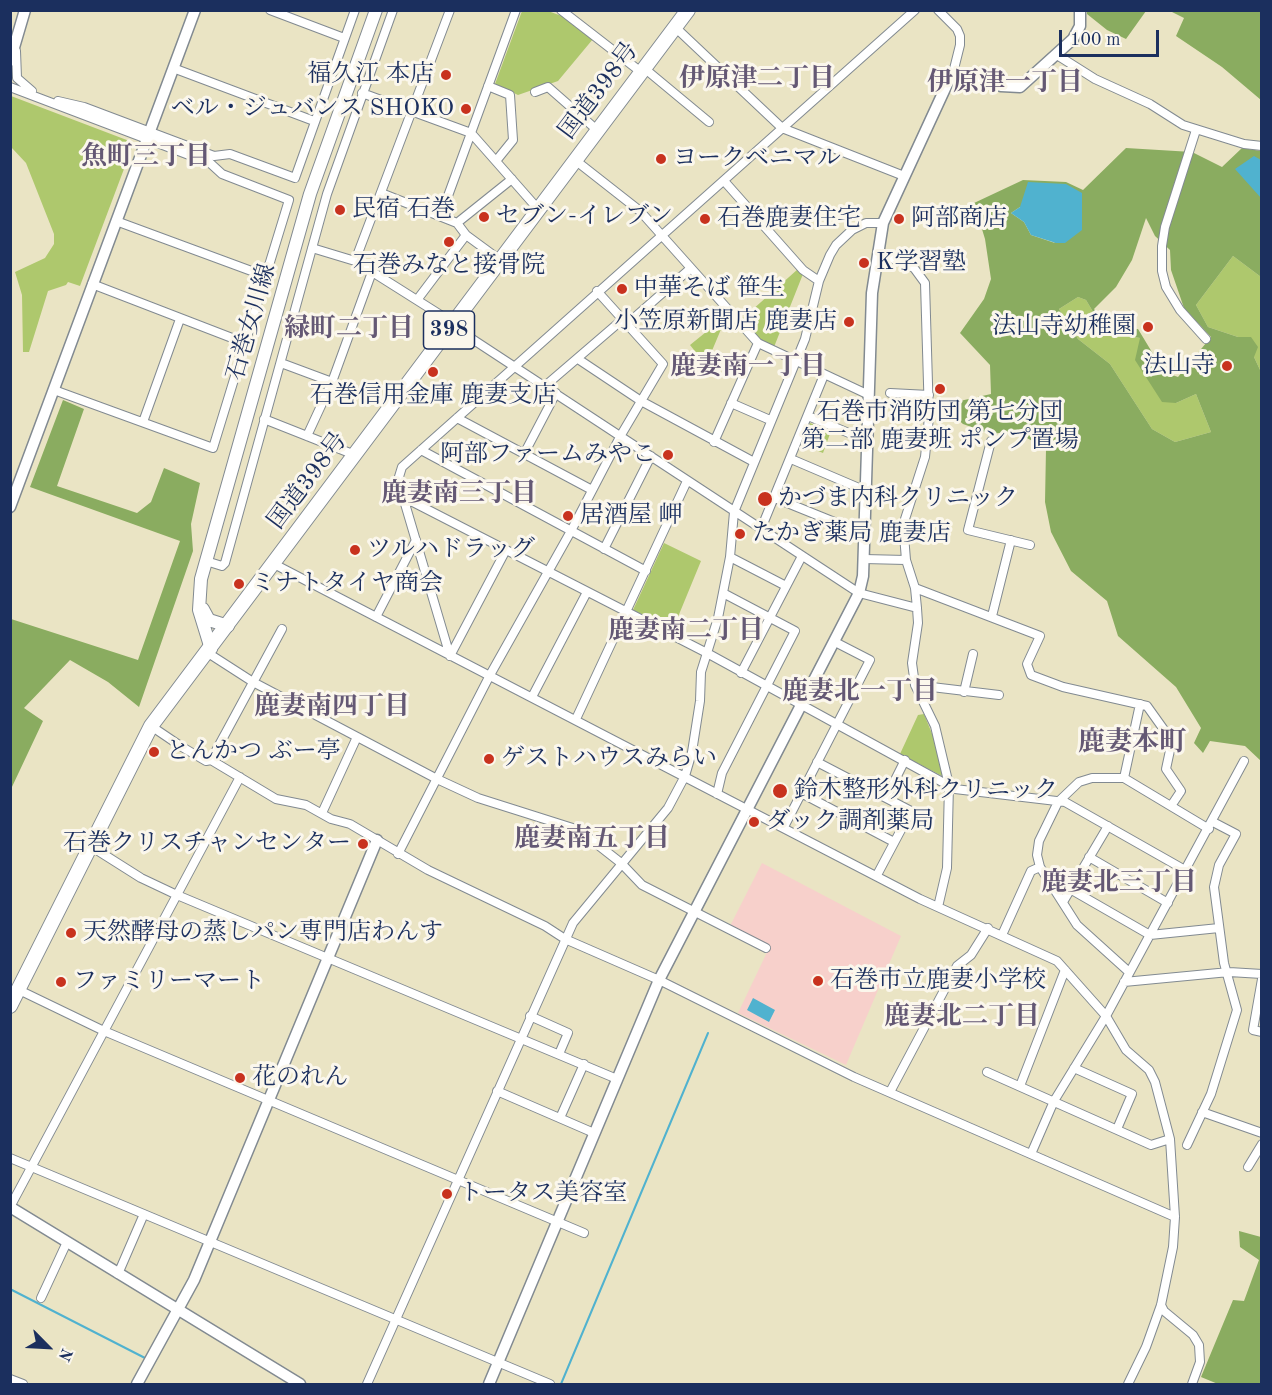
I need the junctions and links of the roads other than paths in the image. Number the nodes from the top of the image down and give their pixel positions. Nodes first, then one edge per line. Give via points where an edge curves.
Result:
1 (25, 10) edge
2 (195, 10) edge
3 (270, 10) edge
4 (355, 10) edge
5 (376, 10) edge
6 (393, 10) edge
7 (450, 10) edge
8 (516, 10) edge
9 (687, 10) edge
10 (915, 10) edge
11 (939, 10) edge
12 (1080, 10) edge
13 (561, 11) edge
14 (675, 27) junction
15 (344, 38) junction
16 (16, 48) junction
17 (1057, 55) junction
18 (10, 62) edge
19 (173, 68) junction
20 (643, 70) junction
21 (952, 76) junction
22 (488, 86) junction
23 (10, 87) edge
24 (535, 92) dead end
25 (362, 93) junction
26 (413, 110) junction
27 (314, 121) junction
28 (709, 122) dead end
29 (782, 128) junction
30 (597, 130) junction
31 (1196, 130) junction
32 (471, 133) junction
33 (148, 135) junction
34 (1262, 146) edge
35 (496, 160) junction
36 (575, 160) junction
37 (904, 176) junction
38 (512, 179) junction
39 (725, 182) junction
40 (381, 193) junction
41 (538, 209) junction
42 (441, 215) junction
43 (116, 220) junction
44 (457, 223) junction
45 (883, 224) junction
46 (466, 235) junction
47 (662, 235) junction
48 (312, 248) junction
49 (877, 252) junction
50 (500, 260) junction
51 (355, 261) junction
52 (691, 268) junction
53 (372, 272) junction
54 (265, 276) junction
55 (819, 280) junction
56 (92, 284) junction
57 (597, 291) junction
58 (417, 300) junction
59 (180, 319) junction
60 (625, 322) junction
61 (453, 324) junction
62 (1206, 339) dead end
63 (245, 343) junction
64 (758, 343) junction
65 (578, 359) junction
66 (796, 362) junction
67 (281, 363) junction
68 (514, 367) junction
69 (824, 375) junction
70 (332, 382) junction
71 (545, 386) junction
72 (54, 390) junction
73 (556, 393) junction
74 (890, 393) dead end
75 (869, 395) junction
76 (929, 395) junction
77 (641, 401) junction
78 (731, 403) junction
79 (808, 416) junction
80 (457, 418) junction
81 (264, 419) junction
82 (770, 420) junction
83 (142, 422) junction
84 (621, 435) junction
85 (307, 436) junction
86 (868, 441) junction
87 (992, 441) dead end
88 (714, 442) junction
89 (421, 450) junction
90 (524, 454) junction
91 (355, 456) junction
92 (651, 456) junction
93 (791, 459) junction
94 (754, 462) junction
95 (687, 481) junction
96 (592, 490) junction
97 (866, 491) junction
98 (403, 497) junction
99 (775, 498) junction
100 (10, 507) edge
101 (734, 512) junction
102 (761, 530) junction
103 (571, 531) junction
104 (864, 534) junction
105 (416, 540) junction
106 (1011, 540) junction
107 (1030, 545) dead end
108 (604, 549) junction
109 (506, 550) junction
110 (802, 556) junction
111 (730, 557) junction
112 (864, 558) junction
113 (906, 560) junction
114 (206, 561) junction
115 (274, 564) junction
116 (646, 571) junction
117 (549, 572) junction
118 (786, 586) junction
119 (915, 588) junction
120 (199, 590) junction
121 (587, 592) junction
122 (723, 593) junction
123 (859, 593) junction
124 (917, 608) junction
125 (627, 613) junction
126 (992, 616) junction
127 (376, 617) junction
128 (770, 618) junction
129 (228, 626) junction
130 (282, 628) dead end
131 (835, 642) junction
132 (209, 651) junction
133 (707, 653) junction
134 (973, 654) dead end
135 (450, 656) junction
136 (741, 673) junction
137 (490, 675) junction
138 (253, 682) junction
139 (915, 685) junction
140 (766, 687) junction
141 (964, 692) junction
142 (999, 695) dead end
143 (532, 697) junction
144 (1140, 704) junction
145 (802, 707) junction
146 (576, 719) junction
147 (837, 724) junction
148 (151, 726) junction
149 (357, 737) junction
150 (211, 760) junction
151 (905, 760) junction
152 (1245, 761) dead end
153 (817, 762) junction
154 (685, 776) junction
155 (240, 777) junction
156 (1124, 778) junction
157 (437, 779) junction
158 (949, 785) junction
159 (801, 793) junction
160 (717, 794) junction
161 (886, 798) junction
162 (1058, 802) junction
163 (1171, 806) junction
164 (749, 810) junction
165 (322, 813) junction
166 (1211, 825) junction
167 (1108, 826) junction
168 (784, 828) junction
169 (376, 840) junction
170 (894, 842) junction
171 (92, 847) junction
172 (398, 854) junction
173 (1089, 857) junction
174 (621, 863) junction
175 (1040, 867) junction
176 (1185, 870) junction
177 (877, 875) junction
178 (1070, 889) junction
179 (177, 895) junction
180 (1062, 902) junction
181 (1168, 903) junction
182 (938, 908) junction
183 (695, 913) junction
184 (988, 928) junction
185 (1219, 928) junction
186 (1002, 935) junction
187 (1150, 935) junction
188 (565, 939) junction
189 (766, 948) dead end
190 (327, 957) junction
191 (1065, 970) junction
192 (1129, 972) junction
193 (1229, 972) junction
194 (1262, 974) edge
195 (1262, 979) edge
196 (659, 980) junction
197 (1124, 982) junction
198 (19, 990) junction
199 (10, 1006) edge
200 (530, 1016) junction
201 (1106, 1016) junction
202 (105, 1031) junction
203 (1262, 1032) edge
204 (521, 1037) junction
205 (559, 1054) junction
206 (584, 1064) junction
207 (1074, 1068) junction
208 (987, 1072) dead end
209 (617, 1079) junction
210 (1020, 1086) junction
211 (497, 1091) junction
212 (890, 1092) junction
213 (269, 1100) junction
214 (1054, 1101) junction
215 (1202, 1112) junction
216 (560, 1118) junction
217 (1117, 1129) junction
218 (594, 1133) junction
219 (1262, 1134) edge
220 (1170, 1139) junction
221 (1262, 1144) edge
222 (1187, 1145) dead end
223 (1031, 1155) junction
224 (10, 1158) edge
225 (32, 1167) junction
226 (1248, 1167) dead end
227 (458, 1180) junction
228 (10, 1207) edge
229 (144, 1214) junction
230 (1175, 1217) junction
231 (556, 1221) junction
232 (584, 1233) dead end
233 (210, 1241) junction
234 (67, 1242) junction
235 (118, 1274) junction
236 (41, 1298) dead end
237 (1161, 1305) junction
238 (178, 1310) junction
239 (396, 1320) junction
240 (499, 1362) junction
241 (10, 1379) edge
242 (23, 1384) edge
243 (137, 1384) edge
244 (300, 1384) edge
245 (367, 1384) edge
246 (489, 1384) edge
247 (550, 1384) edge
248 (1128, 1384) edge
249 (1192, 1384) edge

1 - 16 street
2 - 19 street
3 - 15 street
4 - 15 street
5 - 114 main road, 石巻女川線 via 310,194
6 - 25 street
7 - 26 street
8 - 22 street
9 - 14 highway, 国道398号 / 398
10 - 29 street
11 - 21 street via 960,36
12 - 17 street via 1080,26
13 - 20 street
14 - 20 highway, 国道398号 / 398
14 - 29 street
15 - 27 street
16 - 18 street
16 - 33 street via 17,78 23,86
17 - 21 street via 1020,87
17 - 31 street via 1095,79
19 - 27 street
19 - 33 street
20 - 28 street
20 - 30 highway, 国道398号 / 398
21 - 37 street
22 - 32 street
22 - 35 street via 510,95 513,140
23 - 33 street
24 - 30 street via 548,87
25 - 26 street
25 - 48 street
26 - 32 street
26 - 40 street
27 - 33 street via 295,178 230,154 214,156
29 - 37 street
29 - 39 street
30 - 36 highway, 国道398号 / 398
31 - 34 street
31 - 62 street via 1165,227 1162,271 1175,302
32 - 35 street
32 - 42 street
33 - 43 street
33 - 54 street via 210,163 222,174 289,200
35 - 38 street
36 - 41 highway, 国道398号 / 398
36 - 47 street via 640,211
37 - 45 street
38 - 41 street
38 - 44 street
39 - 47 street
39 - 55 street via 803,270
40 - 42 street
40 - 51 street
41 - 50 highway, 国道398号 / 398
42 - 44 street
43 - 54 street
43 - 56 street
44 - 46 street
45 - 49 street
45 - 55 street via 866,223 841,240
46 - 50 street
46 - 58 street
47 - 52 street
47 - 57 street
48 - 51 street
48 - 67 street
49 - 75 street
49 - 76 street via 914,268 925,283
50 - 61 highway, 国道398号 / 398
51 - 53 street
52 - 60 street
52 - 64 street
53 - 58 street
53 - 70 street
54 - 63 street
55 - 66 street
56 - 59 street
56 - 72 street
57 - 60 street
57 - 68 street
58 - 61 street
59 - 63 street
59 - 83 street
60 - 65 street
60 - 77 street via 663,364
61 - 68 street
61 - 91 highway, 国道398号 / 398
63 - 83 street via 213,448
64 - 66 street
64 - 78 street
65 - 71 street
65 - 77 street
66 - 69 street
66 - 82 street
67 - 70 street
67 - 81 street
68 - 71 street
68 - 80 street
69 - 75 street
69 - 79 street
70 - 85 street
71 - 73 street
72 - 83 street
72 - 100 street
73 - 84 street
73 - 90 street
74 - 76 street
75 - 86 street
76 - 113 street via 925,457 905,519
77 - 84 street
77 - 88 street
78 - 82 street
78 - 88 street
79 - 86 street
79 - 93 street
80 - 89 street
80 - 90 street
81 - 85 street
81 - 114 street via 225,563 222,566
82 - 94 street
84 - 92 street
84 - 96 street
85 - 91 street
86 - 97 street
87 - 106 street via 968,530
88 - 94 street
89 - 98 street via 398,474
89 - 103 street
90 - 96 street
91 - 115 highway, 国道398号 / 398
92 - 95 street
92 - 108 street
93 - 97 street
93 - 99 street
94 - 101 street
95 - 101 street
95 - 116 street
96 - 103 street
97 - 104 street
98 - 105 street
98 - 109 street
99 - 102 street
99 - 104 street
101 - 102 street
101 - 111 street
102 - 110 street
103 - 108 street
103 - 117 street
104 - 112 street
105 - 127 street
105 - 135 street
106 - 107 street
106 - 126 street
108 - 116 street
109 - 117 street
109 - 135 street
110 - 118 street
110 - 123 street
111 - 118 street
111 - 122 street
112 - 113 street
112 - 123 street
113 - 119 street
114 - 120 main road, 石巻女川線
115 - 127 street
115 - 129 highway, 国道398号 / 398
116 - 125 street
117 - 121 street
117 - 137 street
118 - 128 street
119 - 124 street
119 - 126 street
120 - 129 main road via 207,618
120 - 132 main road, 石巻女川線 via 199,610
121 - 125 street
121 - 143 street
122 - 128 street
122 - 133 street
123 - 124 street
123 - 131 street
124 - 139 street via 912,663
125 - 133 street
125 - 146 street
126 - 144 street via 1040,636 1027,664 1031,675 1063,687
127 - 135 street
128 - 136 street
128 - 140 street via 795,631
129 - 132 highway, 国道398号 / 398
130 - 138 street
131 - 145 street
131 - 147 street via 870,660
132 - 138 street
132 - 148 highway, 国道398号 / 398
133 - 136 street
133 - 154 street
134 - 141 street
135 - 137 street
136 - 140 street
137 - 143 street
137 - 157 street
138 - 149 street
138 - 150 street
139 - 141 street
139 - 158 street via 935,726
140 - 145 street
140 - 160 street via 722,773
141 - 142 street
143 - 146 street
144 - 156 street
144 - 163 street via 1147,705 1172,741 1166,769 1181,791
145 - 147 street
145 - 164 street
146 - 154 street
147 - 151 street
147 - 153 street
148 - 150 street via 206,761
148 - 171 highway, 国道398号 / 398
149 - 157 street
149 - 165 street
150 - 155 street
151 - 158 street
151 - 161 street
152 - 166 street
153 - 159 street
153 - 161 street
154 - 160 street
154 - 174 street via 668,808
155 - 165 street via 276,799
155 - 179 street
156 - 162 street via 1079,782
156 - 163 street
157 - 172 street
157 - 174 street via 478,798 579,830
158 - 162 street via 978,793
158 - 182 street via 947,868
159 - 168 street
159 - 170 street
160 - 164 street
161 - 170 street via 911,811
162 - 167 street via 1065,802
162 - 175 street via 1039,841
163 - 166 street
164 - 168 street
164 - 183 street
165 - 169 street
166 - 176 street
166 - 185 street via 1236,834 1215,876
167 - 173 street
167 - 176 street
168 - 177 street
169 - 172 street
169 - 190 street
170 - 177 street
171 - 179 street
171 - 198 highway, 国道398号 / 398
172 - 188 street
173 - 178 street
173 - 181 street
174 - 183 street via 642,885
174 - 188 street via 576,918
175 - 180 street
175 - 186 street via 1031,871
176 - 181 street
177 - 182 street
178 - 180 street
178 - 187 street
179 - 190 street
179 - 202 street
180 - 192 street via 1077,925
181 - 187 street
182 - 184 street
183 - 189 street
183 - 196 street
184 - 186 street
184 - 212 street via 971,955 957,966
185 - 187 street
185 - 193 street
186 - 191 street via 1052,957
187 - 192 street
188 - 196 street
188 - 200 street
190 - 204 street
190 - 213 street
191 - 201 street
191 - 210 street
192 - 197 street
193 - 194 street
193 - 197 street
193 - 215 street via 1237,1010
195 - 203 street via 1253,1030
196 - 209 street
196 - 212 street via 782,1043
197 - 201 street
198 - 199 highway, 国道398号 / 398
198 - 202 street
200 - 204 street
200 - 205 street via 568,1033
201 - 207 street
201 - 220 street via 1126,1050 1149,1070
202 - 213 street
202 - 225 street
204 - 205 street
204 - 211 street
205 - 206 street
206 - 209 street
206 - 216 street
207 - 214 street
207 - 217 street via 1132,1094
208 - 210 street
209 - 218 street
210 - 214 street
211 - 216 street
211 - 227 street
212 - 223 street
213 - 227 street
213 - 233 street
214 - 217 street
214 - 223 street
215 - 219 street
215 - 222 street
216 - 218 street
217 - 220 street via 1151,1145
218 - 231 street
220 - 230 street
221 - 226 street
223 - 230 street
224 - 225 street
225 - 228 street
225 - 229 street
227 - 231 street
227 - 239 street
228 - 234 street
229 - 233 street
229 - 235 street
230 - 237 street
231 - 232 street
231 - 240 street
233 - 238 street
233 - 239 street
234 - 235 street
234 - 236 street
235 - 238 street
237 - 248 street
237 - 249 street via 1199,1345 1200,1362
238 - 243 street
238 - 244 street
239 - 240 street
239 - 245 street
240 - 246 street
240 - 247 street
241 - 242 street

